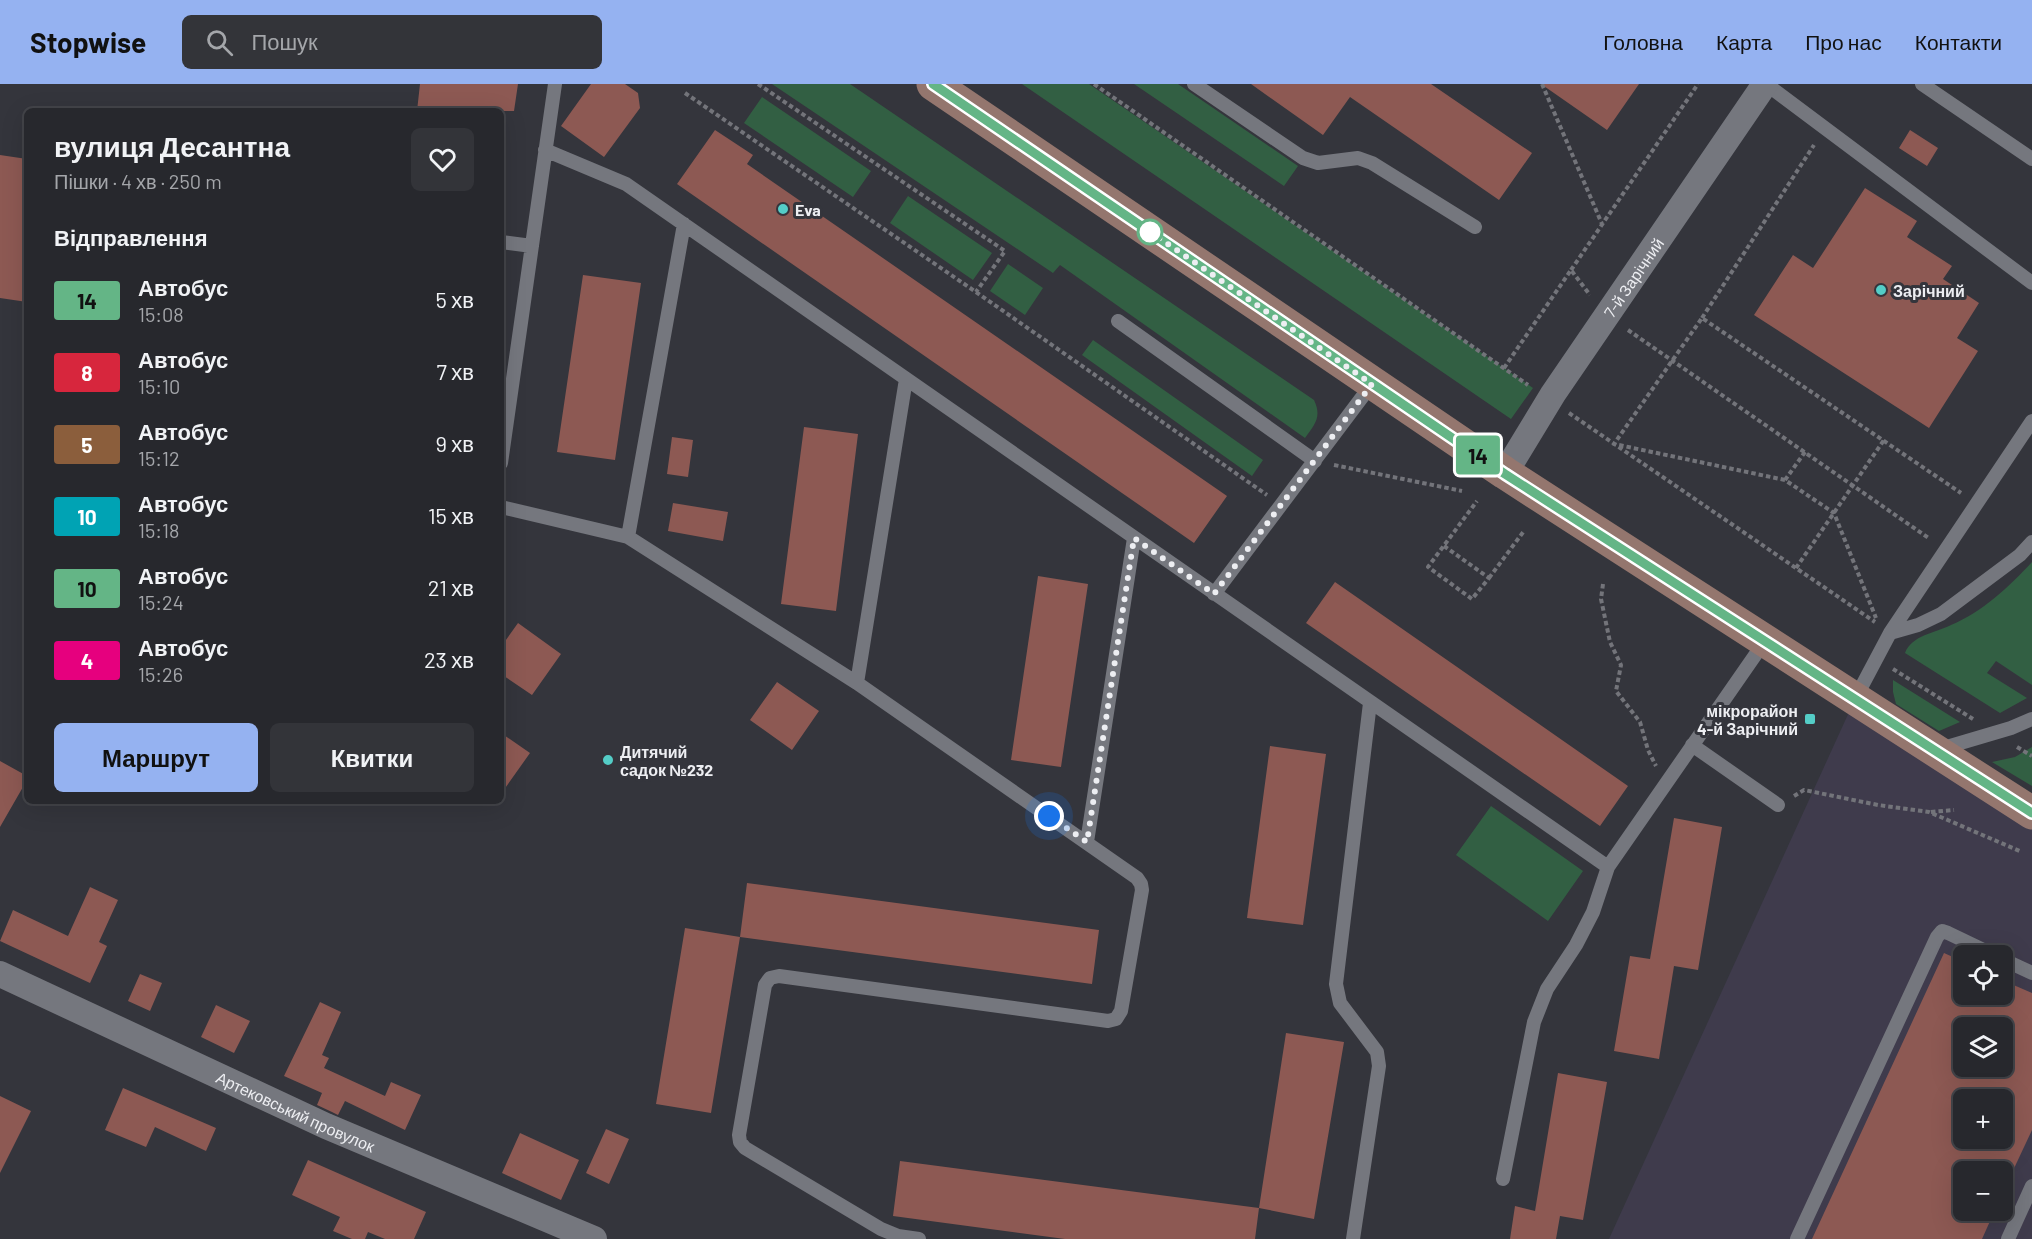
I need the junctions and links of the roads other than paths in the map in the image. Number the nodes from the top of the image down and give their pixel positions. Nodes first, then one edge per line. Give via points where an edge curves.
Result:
1 (555, 84) edge
2 (933, 84) edge
3 (1194, 84) edge
4 (1766, 84) edge
5 (1922, 84) edge
6 (545, 150) junction
7 (2032, 159) edge
8 (684, 224) junction
9 (1475, 227) dead end
10 (504, 242) edge
11 (532, 246) junction
12 (2032, 283) edge
13 (1118, 321) dead end
14 (906, 379) junction
15 (1372, 384) junction
16 (2032, 421) edge
17 (504, 442) edge
18 (1315, 461) junction
19 (1505, 474) junction
20 (504, 508) edge
21 (628, 537) junction
22 (1134, 538) junction
23 (2032, 542) edge
24 (1214, 594) junction
25 (1890, 633) junction
26 (1765, 641) junction
27 (857, 683) junction
28 (1855, 699) junction
29 (1370, 703) junction
30 (2032, 719) edge
31 (1692, 745) junction
32 (1935, 751) junction
33 (1778, 805) road end
34 (2032, 813) edge
35 (1087, 842) junction
36 (1608, 867) junction
37 (1973, 945) edge
38 (2013, 964) edge
39 (2032, 973) edge
40 (0, 974) edge
41 (1503, 1179) dead end
42 (2032, 1186) edge
43 (594, 1239) edge
44 (919, 1239) edge
45 (1353, 1239) edge
46 (1797, 1239) edge
47 (2008, 1239) edge

1 - 6 lane
2 - 15 main road
3 - 9 lane via 1303,158 1318,163 1358,158 1372,163
4 - 12 lane
4 - 19 street, 7-й Зарічний via 1549,399
5 - 7 lane
6 - 8 lane via 626,184
6 - 11 lane
8 - 14 lane
8 - 21 lane
10 - 11 lane
11 - 17 lane
13 - 18 lane
14 - 22 lane
14 - 27 lane
15 - 18 lane
15 - 19 main road
16 - 25 lane
18 - 24 lane
19 - 26 main road
20 - 21 lane
21 - 27 lane
22 - 24 lane
22 - 35 lane
23 - 25 lane via 1941,614
24 - 29 lane
25 - 28 lane
26 - 28 main road
26 - 31 lane
27 - 35 lane
28 - 32 main road
29 - 36 lane
29 - 45 lane via 1336,984 1340,1003 1377,1052 1379,1066
30 - 32 lane
31 - 33 lane
31 - 36 lane
32 - 34 main road
35 - 44 lane via 1137,878 1142,890 1121,1011 1116,1019 1096,1020 779,976 770,978 765,986 740,1142 881,1229
36 - 41 lane via 1593,912 1547,989 1534,1022
37 - 46 lane via 1942,931 1937,937
38 - 39 lane
40 - 43 street, Артековський провулок via 326,1126
42 - 47 lane

